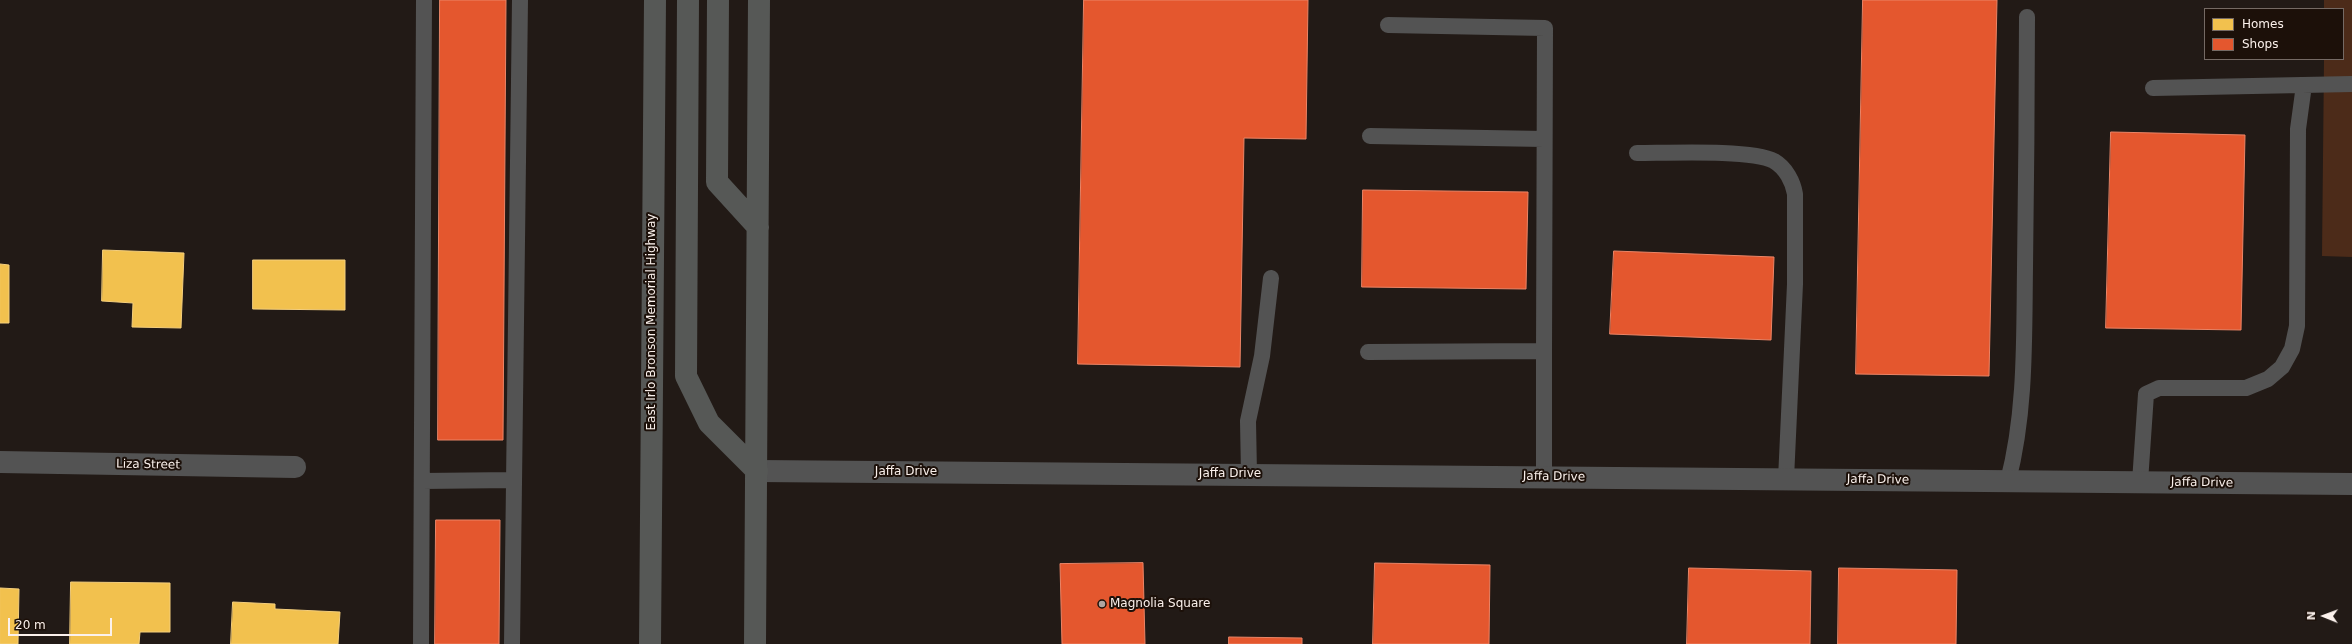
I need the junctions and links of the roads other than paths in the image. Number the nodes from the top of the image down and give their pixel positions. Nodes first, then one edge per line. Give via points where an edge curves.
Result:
1 (424, 0) edge
2 (520, 0) edge
3 (655, 0) edge
4 (688, 0) edge
5 (718, 0) edge
6 (759, 0) edge
7 (2027, 17) dead end
8 (1388, 25) dead end
9 (2352, 84) edge
10 (2304, 85) junction
11 (2153, 88) dead end
12 (1370, 136) dead end
13 (1544, 139) junction
14 (1637, 153) dead end
15 (758, 227) junction
16 (1271, 278) dead end
17 (1544, 351) junction
18 (1368, 352) dead end
19 (0, 462) edge
20 (296, 467) dead end
21 (757, 471) junction
22 (1250, 474) junction
23 (1544, 477) junction
24 (1786, 479) junction
25 (514, 480) junction
26 (422, 481) junction
27 (2008, 481) junction
28 (2140, 482) junction
29 (2352, 484) edge
30 (421, 644) edge
31 (512, 644) edge
32 (650, 644) edge
33 (755, 644) edge

1 - 26 lane
2 - 25 lane
3 - 32 highway, East Irlo Bronson Memorial Highway
4 - 21 highway via 686,376 709,424
5 - 15 highway via 717,182
6 - 15 highway
7 - 27 lane via 2024,323 2020,422 2018,445
8 - 13 lane via 1545,28
9 - 10 lane
10 - 11 lane
10 - 28 lane via 2298,129 2296,326 2292,349 2282,367 2268,379 2246,388 2158,388 2146,394
12 - 13 lane
13 - 17 lane
14 - 24 lane via 1751,154 1775,161 1793,183 1796,284
15 - 21 highway
16 - 22 lane via 1262,356 1248,421
17 - 18 lane
17 - 23 lane
19 - 20 street, Liza Street
21 - 22 street, Jaffa Drive
21 - 33 highway
22 - 23 street, Jaffa Drive
23 - 24 street, Jaffa Drive
24 - 27 street, Jaffa Drive
25 - 26 lane
25 - 31 lane
26 - 30 lane
27 - 28 street, Jaffa Drive
28 - 29 street, Jaffa Drive

